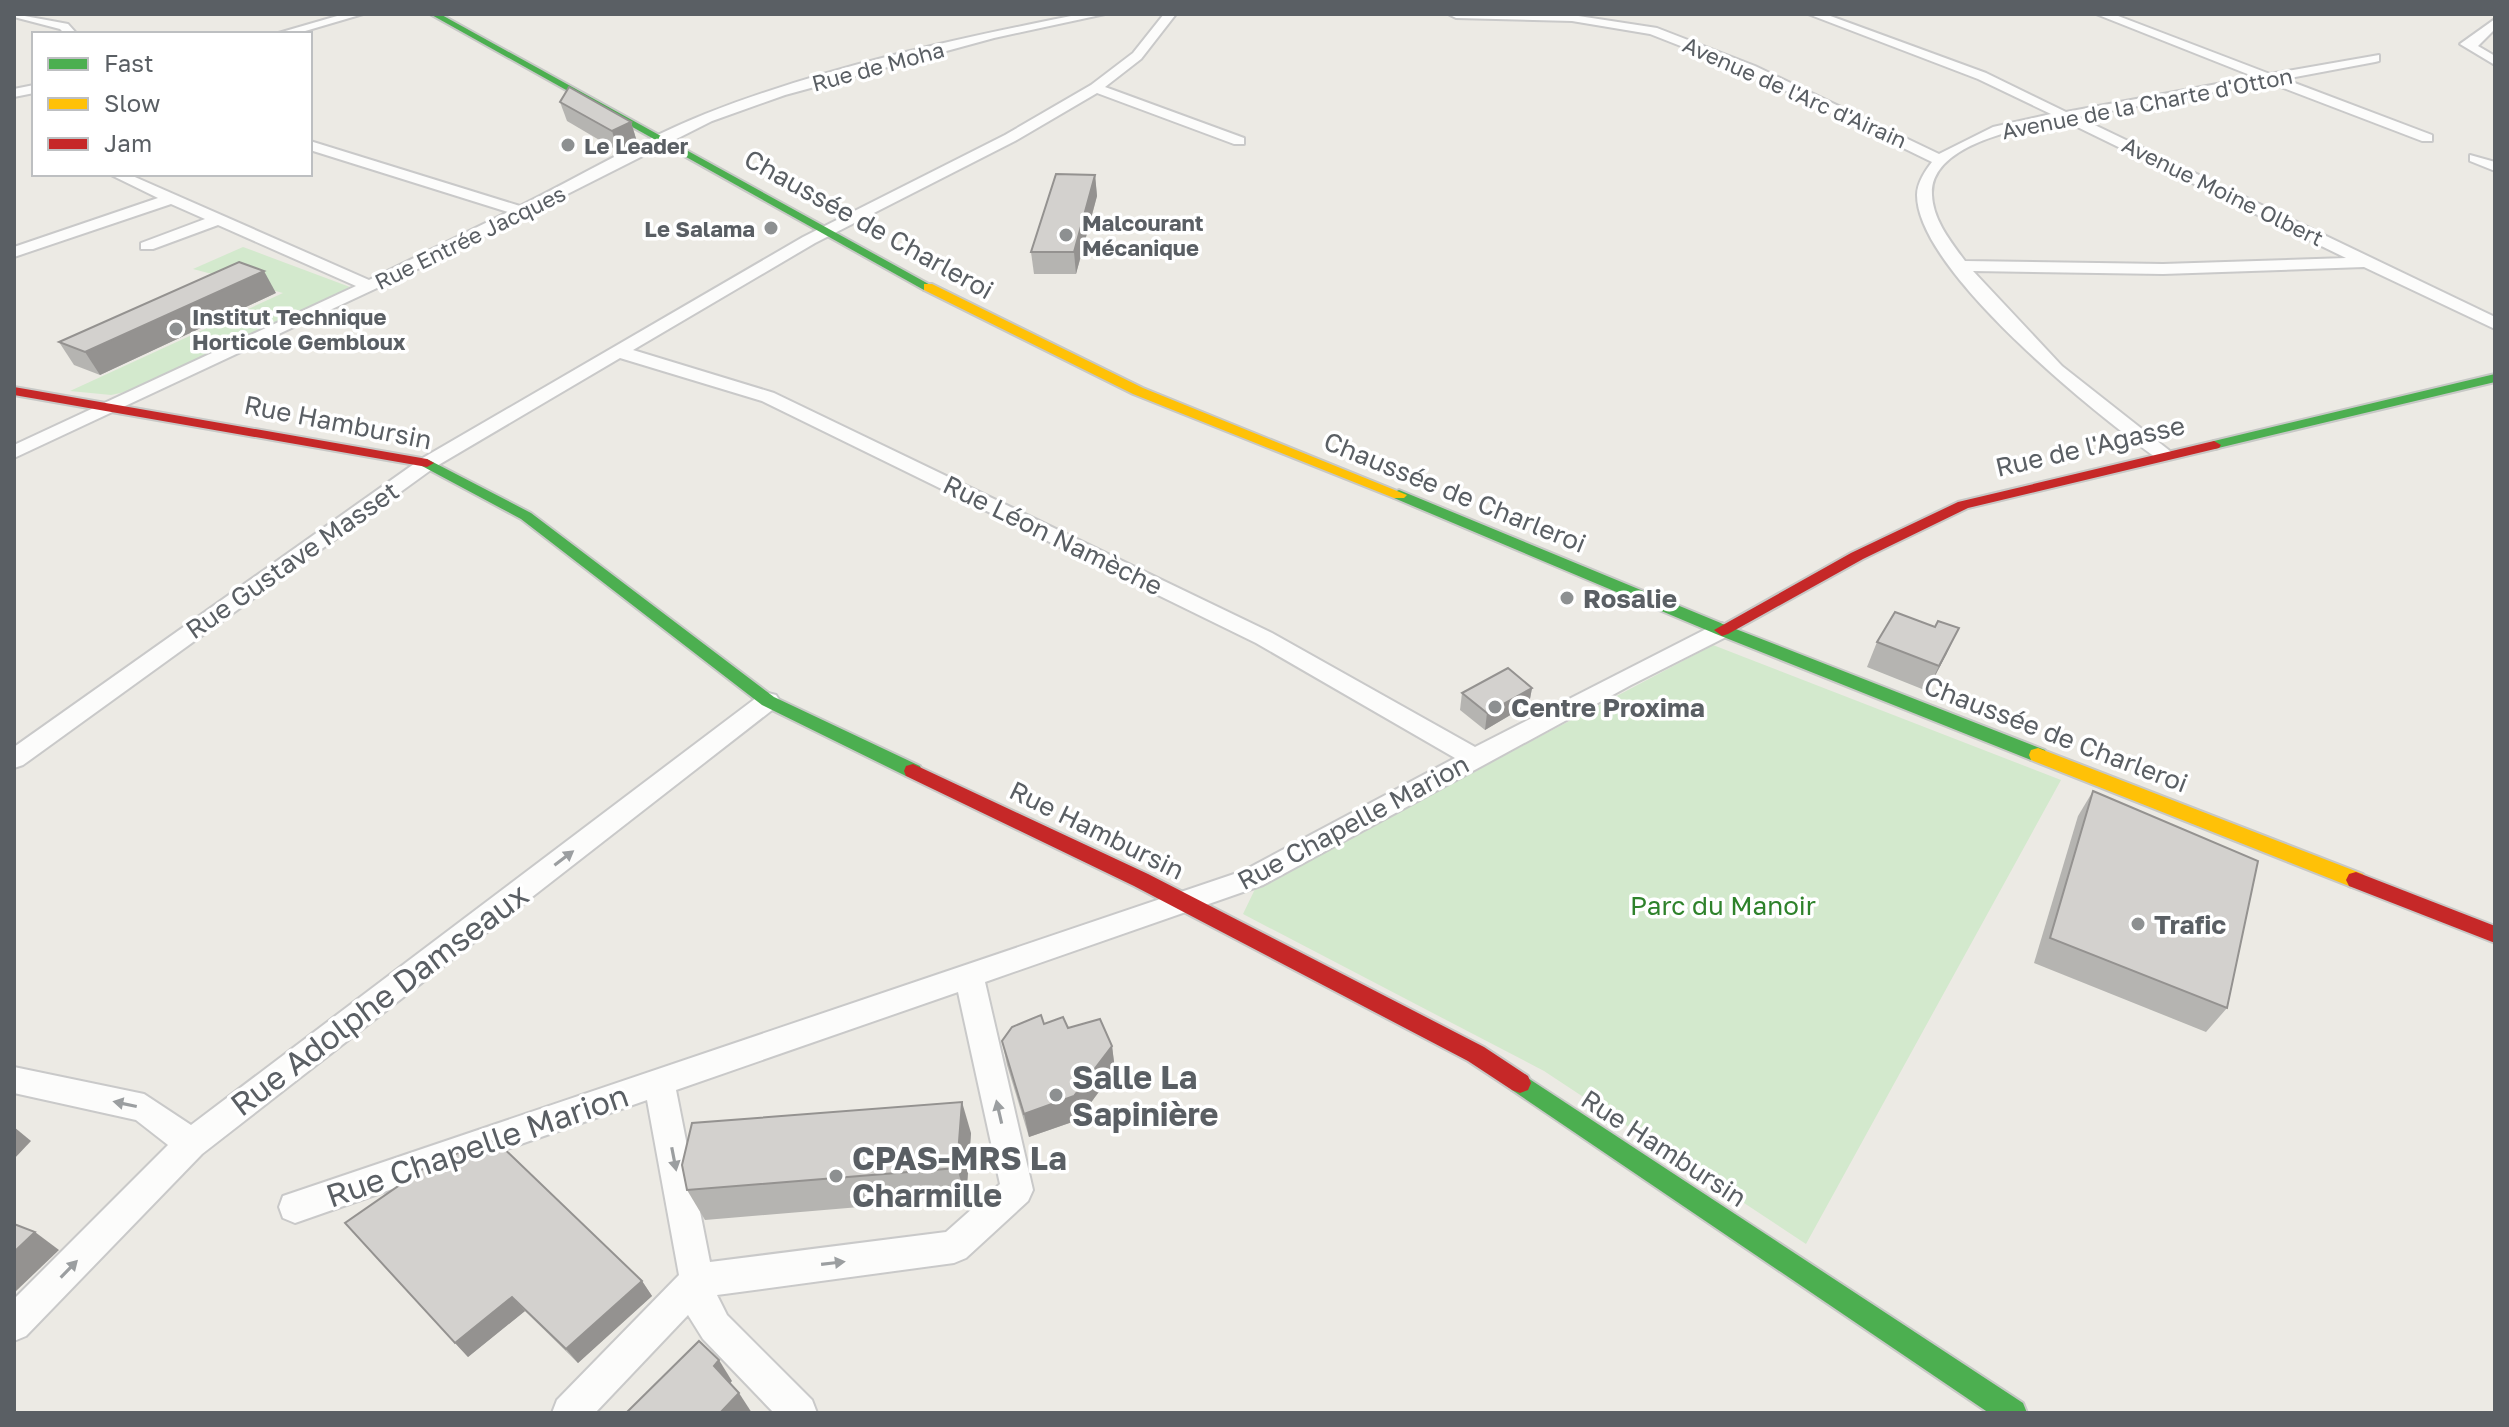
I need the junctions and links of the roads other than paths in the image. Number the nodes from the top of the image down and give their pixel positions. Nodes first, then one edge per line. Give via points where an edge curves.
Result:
1 (14, 14) edge
2 (357, 14) edge
3 (434, 14) edge
4 (1099, 14) edge
5 (1170, 14) edge
6 (1814, 14) edge
7 (2102, 14) edge
8 (1456, 15) edge
9 (2495, 23) edge
10 (69, 32) edge
11 (289, 32) edge
12 (2375, 58) dead end
13 (2495, 61) edge
14 (2271, 78) junction
15 (1096, 88) junction
16 (2067, 116) junction
17 (2427, 138) dead end
18 (664, 141) junction
19 (1239, 141) dead end
20 (312, 146) edge
21 (2475, 158) dead end
22 (1940, 160) junction
23 (2495, 167) edge
24 (120, 176) edge
25 (167, 200) junction
26 (522, 212) junction
27 (217, 220) junction
28 (828, 230) junction
29 (147, 246) dead end
30 (14, 252) edge
31 (2370, 262) junction
32 (1960, 266) junction
33 (370, 286) junction
34 (2495, 324) edge
35 (616, 351) junction
36 (2495, 378) edge
37 (14, 391) edge
38 (116, 407) junction
39 (14, 452) edge
40 (2165, 455) junction
41 (428, 463) junction
42 (1722, 630) junction
43 (768, 701) junction
44 (25, 738) edge
45 (1474, 758) junction
46 (14, 759) edge
47 (1186, 903) junction
48 (2495, 935) edge
49 (969, 977) junction
50 (14, 1080) edge
51 (659, 1083) junction
52 (191, 1144) junction
53 (295, 1207) dead end
54 (697, 1281) junction
55 (14, 1324) edge
56 (570, 1413) edge
57 (799, 1413) edge
58 (2013, 1413) edge

1 - 10 street via 64,26
2 - 11 street
3 - 18 street, Chaussée de Charleroi
4 - 18 street, Rue de Moha via 993,35 780,92 707,118
5 - 15 street, Rue Gustave Masset via 1137,56
6 - 16 street, Avenue Moine Olbert via 1982,76
7 - 14 street
8 - 22 street, Avenue de l'Arc d'Airain via 1572,18 1653,31 1751,69
9 - 13 street via 2466,44
12 - 14 street, Avenue de la Charte d'Otton
14 - 16 street, Avenue de la Charte d'Otton
14 - 17 street
15 - 19 street
15 - 28 street, Rue Gustave Masset
16 - 22 street, Avenue de la Charte d'Otton via 1985,135
16 - 31 street, Avenue Moine Olbert
18 - 26 street, Rue Entrée Jacques
18 - 28 street, Chaussée de Charleroi
20 - 26 street
21 - 23 street
22 - 32 street via 1924,195 1930,223
24 - 25 street
25 - 27 street
25 - 30 street
26 - 33 street, Rue Entrée Jacques
27 - 29 street
27 - 33 street
28 - 35 street, Rue Gustave Masset
28 - 42 street, Chaussée de Charleroi via 975,313 1138,391
31 - 32 street via 2165,271
31 - 34 street, Avenue Moine Olbert
32 - 40 street via 2048,363
33 - 38 street, Rue Entrée Jacques
35 - 41 street, Rue Gustave Masset
35 - 45 street, Rue Léon Namèche via 768,397 1264,638
36 - 40 street, Rue de l'Agasse
37 - 38 street, Rue Hambursin
38 - 39 street, Rue Entrée Jacques
38 - 41 street, Rue Hambursin
40 - 42 street, Rue de l'Agasse via 1945,512
41 - 43 street, Rue Hambursin via 526,516
41 - 44 street, Rue Gustave Masset
42 - 45 street, Rue Chapelle Marion
42 - 48 street, Chaussée de Charleroi
43 - 47 street, Rue Hambursin
52 -> 43 street, Rue Adolphe Damseaux
44 - 46 street, Rue Gustave Masset
45 - 47 street, Rue Chapelle Marion via 1253,878
47 - 49 street, Rue Chapelle Marion
47 - 58 street, Rue Hambursin via 1476,1054
49 - 51 street, Rue Chapelle Marion
54 -> 49 street via 954,1247 1017,1190
52 -> 50 street via 144,1108
51 - 53 street, Rue Chapelle Marion
51 -> 54 street, Rue Chapelle Marion
55 -> 52 street, Rue Adolphe Damseaux
54 - 56 street
54 - 57 street, Rue Chapelle Marion via 702,1308 715,1327

